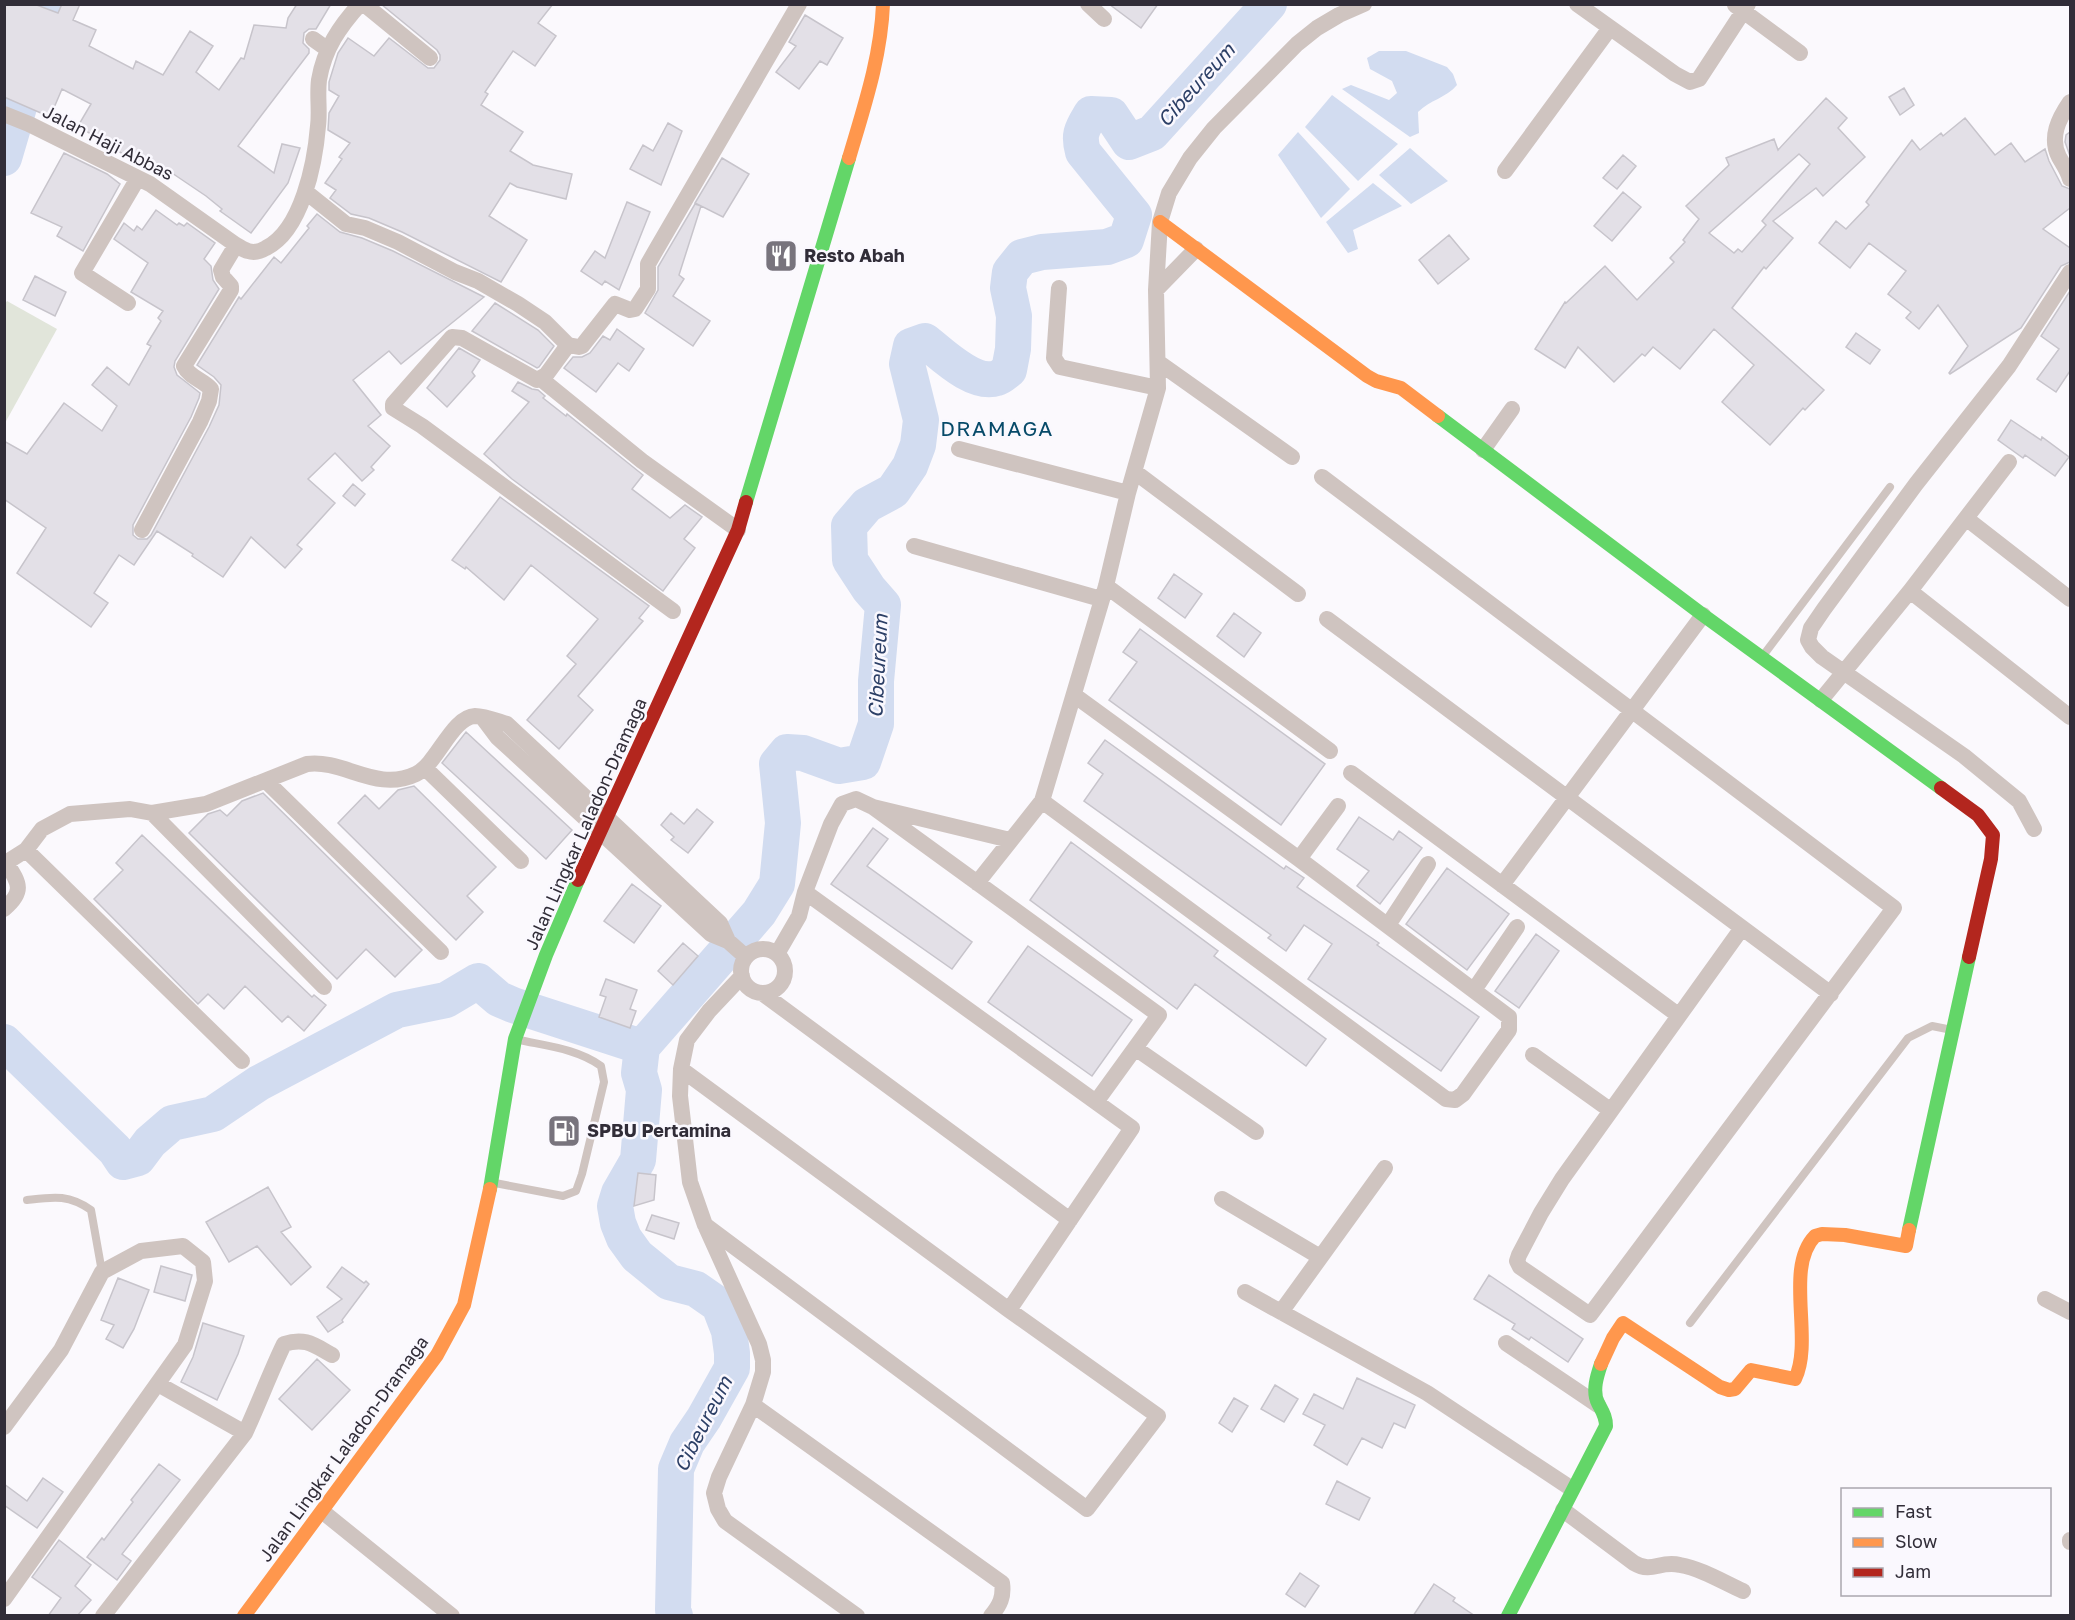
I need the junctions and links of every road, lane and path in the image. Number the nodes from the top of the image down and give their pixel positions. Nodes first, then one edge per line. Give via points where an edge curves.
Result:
1 (362, 4) edge
2 (800, 4) edge
3 (883, 4) edge
4 (1088, 4) edge
5 (1364, 4) edge
6 (1577, 4) edge
7 (1742, 7) edge
8 (1104, 19) dead end
9 (1610, 28) junction
10 (313, 39) dead end
11 (327, 49) junction
12 (1800, 53) dead end
13 (430, 58) dead end
14 (2070, 102) edge
15 (4, 114) edge
16 (1506, 171) dead end
17 (138, 178) junction
18 (2070, 179) edge
19 (306, 192) junction
20 (1160, 222) junction
21 (236, 245) junction
22 (1196, 249) junction
23 (2070, 272) edge
24 (1059, 288) dead end
25 (1156, 290) junction
26 (128, 303) dead end
27 (568, 345) junction
28 (1158, 362) junction
29 (542, 379) junction
30 (1158, 388) junction
31 (1512, 409) dead end
32 (959, 449) dead end
33 (1483, 450) junction
34 (1292, 457) dead end
35 (2009, 462) dead end
36 (1135, 472) junction
37 (1322, 477) dead end
38 (1890, 486) dead end
39 (1128, 493) junction
40 (1966, 519) junction
41 (142, 530) dead end
42 (738, 530) junction
43 (914, 546) dead end
44 (1910, 591) junction
45 (1103, 592) junction
46 (1298, 594) dead end
47 (2070, 600) edge
48 (674, 611) dead end
49 (1703, 615) junction
50 (1327, 619) dead end
51 (1762, 658) junction
52 (1845, 671) junction
53 (1074, 695) junction
54 (1821, 700) junction
55 (1634, 710) junction
56 (2070, 717) edge
57 (1330, 750) dead end
58 (425, 768) junction
59 (1351, 773) dead end
60 (266, 781) junction
61 (1567, 798) junction
62 (1042, 801) junction
63 (1338, 806) dead end
64 (873, 807) junction
65 (152, 813) junction
66 (603, 823) junction
67 (2034, 829) dead end
68 (1010, 840) junction
69 (26, 850) junction
70 (1299, 859) junction
71 (521, 861) dead end
72 (6, 864) edge
73 (1428, 864) dead end
74 (977, 883) junction
75 (1503, 885) junction
76 (805, 892) junction
77 (4, 909) edge
78 (1388, 925) junction
79 (1517, 927) dead end
80 (1742, 928) junction
81 (736, 948) junction
82 (441, 951) dead end
83 (777, 954) junction
84 (740, 982) junction
85 (324, 987) dead end
86 (1474, 990) junction
87 (766, 992) junction
88 (1831, 994) junction
89 (1678, 1015) junction
90 (1953, 1030) junction
91 (515, 1039) junction
92 (1135, 1048) junction
93 (1533, 1055) dead end
94 (242, 1061) dead end
95 (681, 1069) junction
96 (1096, 1102) junction
97 (1610, 1110) junction
98 (1256, 1132) dead end
99 (1385, 1168) dead end
100 (491, 1183) junction
101 (1222, 1199) dead end
102 (27, 1200) dead end
103 (1070, 1220) junction
104 (705, 1225) junction
105 (1320, 1257) junction
106 (102, 1272) junction
107 (1245, 1293) dead end
108 (2045, 1299) dead end
109 (1009, 1310) junction
110 (1281, 1312) junction
111 (2070, 1312) edge
112 (1690, 1323) dead end
113 (1506, 1342) dead end
114 (332, 1355) dead end
115 (158, 1384) junction
116 (753, 1405) junction
117 (1598, 1405) junction
118 (4, 1427) edge
119 (245, 1433) junction
120 (1572, 1489) junction
121 (1563, 1510) junction
122 (323, 1512) junction
123 (1743, 1591) dead end
124 (4, 1599) edge
125 (103, 1616) edge
126 (244, 1616) edge
127 (452, 1616) edge
128 (857, 1616) edge
129 (991, 1616) edge
130 (1508, 1616) edge

1 - 11 street, Jalan Haji Abbas via 342,24
1 - 13 street
2 - 27 street via 648,264 648,289 641,301 633,310 615,304 582,346
3 - 42 street, Jalan Lingkar Laladon-Dramaga via 882,30 870,87
4 - 8 street
5 - 20 street via 1317,28 1297,44 1214,128 1174,184
6 - 9 street
7 - 9 street via 1699,80 1689,82
7 - 12 street
9 - 16 street
10 - 11 street
11 - 19 street, Jalan Haji Abbas via 319,80 318,126
14 - 18 street via 2060,118 2054,142
15 - 17 street, Jalan Haji Abbas
17 - 21 street, Jalan Haji Abbas
17 - 26 street via 82,273
19 - 21 street, Jalan Haji Abbas via 292,222 276,242 250,252
19 - 27 street via 346,224 398,242 478,280 545,322
20 - 22 street
20 - 25 street
21 - 41 street via 220,270 231,290 184,366 211,389 209,401
22 - 25 street
22 - 33 street via 1367,376 1401,388
23 - 52 street via 2009,366 1916,484 1811,628 1808,640 1812,647
24 - 30 street via 1054,358 1060,367
25 - 28 street
27 - 29 street
28 - 30 street
28 - 34 street
29 - 42 street via 642,461
29 - 48 street via 531,378 462,338 453,337 393,408
30 - 36 street
31 - 33 street
32 - 39 street
33 - 49 street
35 - 40 street
36 - 39 street
36 - 46 street
37 - 55 street
38 - 51 lane
39 - 45 street
40 - 44 street
40 - 47 street
42 - 66 street, Jalan Lingkar Laladon-Dramaga
43 - 45 street
44 - 52 street
44 - 56 street
45 - 53 street
45 - 57 street
49 - 51 street
49 - 55 street
50 - 61 street
51 - 54 street
52 - 54 street
52 - 67 street via 1964,756 2019,801
53 - 62 street
53 - 70 street
54 - 90 street via 1978,815 1993,835
55 - 61 street
55 - 88 street via 1894,908
58 - 60 street via 388,780 318,762
58 - 66 street via 460,723 474,716 507,724
58 - 71 street
59 - 75 street
60 - 65 street via 206,804
60 - 82 street
61 - 75 street
61 - 80 street
62 - 68 street
62 - 86 street via 1446,1099 1455,1100 1463,1094 1509,1030 1509,1017
63 - 70 street
64 - 68 street
64 - 74 street
64 - 76 street via 856,799 842,804
65 - 69 street via 130,809 70,814 42,829
65 - 85 street
66 - 81 street via 711,934
66 - 91 street, Jalan Lingkar Laladon-Dramaga
68 - 74 street
69 - 72 street
69 - 94 street
70 - 78 street
72 - 77 street via 18,881 17,897
73 - 78 street
74 - 92 street via 1159,1015
75 - 89 street
76 - 83 street via 799,916
76 - 96 street
78 - 86 street
79 - 86 street
80 - 88 street
80 - 89 street
81 - 83 street via 764,949
81 - 84 street
83 - 87 street via 783,961 783,980
84 - 87 street
84 - 95 street via 687,1040
87 - 103 street
88 - 97 street via 1590,1315 1520,1268 1517,1261 1541,1213
89 - 97 street
90 - 112 lane via 1932,1026 1908,1038
90 - 117 street via 1906,1246 1841,1234 1812,1239 1802,1263 1800,1363 1795,1379 1751,1370 1735,1389 1729,1390 1623,1323 1612,1336 1600,1368 1595,1387
91 - 100 street, Jalan Lingkar Laladon-Dramaga
91 - 100 lane via 591,1058 602,1066 604,1082 576,1191 563,1196
92 - 96 street
92 - 98 street
93 - 97 street
95 - 104 street via 680,1096 690,1182
95 - 109 street
96 - 103 street via 1132,1128
99 - 105 street
100 - 122 street, Jalan Lingkar Laladon-Dramaga via 464,1305 437,1355
101 - 105 street
102 - 106 lane via 60,1196 91,1210
103 - 109 street
104 - 109 street via 1088,1509 1158,1416
104 - 116 street via 761,1352 763,1372
105 - 110 street
106 - 115 street via 141,1251 166,1246 183,1246 203,1262 205,1281 186,1345
106 - 118 street via 61,1350
107 - 110 street
108 - 111 street
110 - 120 street via 1427,1393
113 - 117 street
114 - 119 street via 308,1342 284,1344
115 - 119 street
115 - 124 street
116 - 128 street via 719,1477 714,1493 718,1509 726,1521
116 - 129 street via 1002,1583 1003,1595
117 - 120 street via 1605,1413 1606,1426
119 - 125 street
120 - 121 street
121 - 123 street via 1643,1568 1667,1562 1683,1565
121 - 130 street
122 - 126 street, Jalan Lingkar Laladon-Dramaga
122 - 127 street

